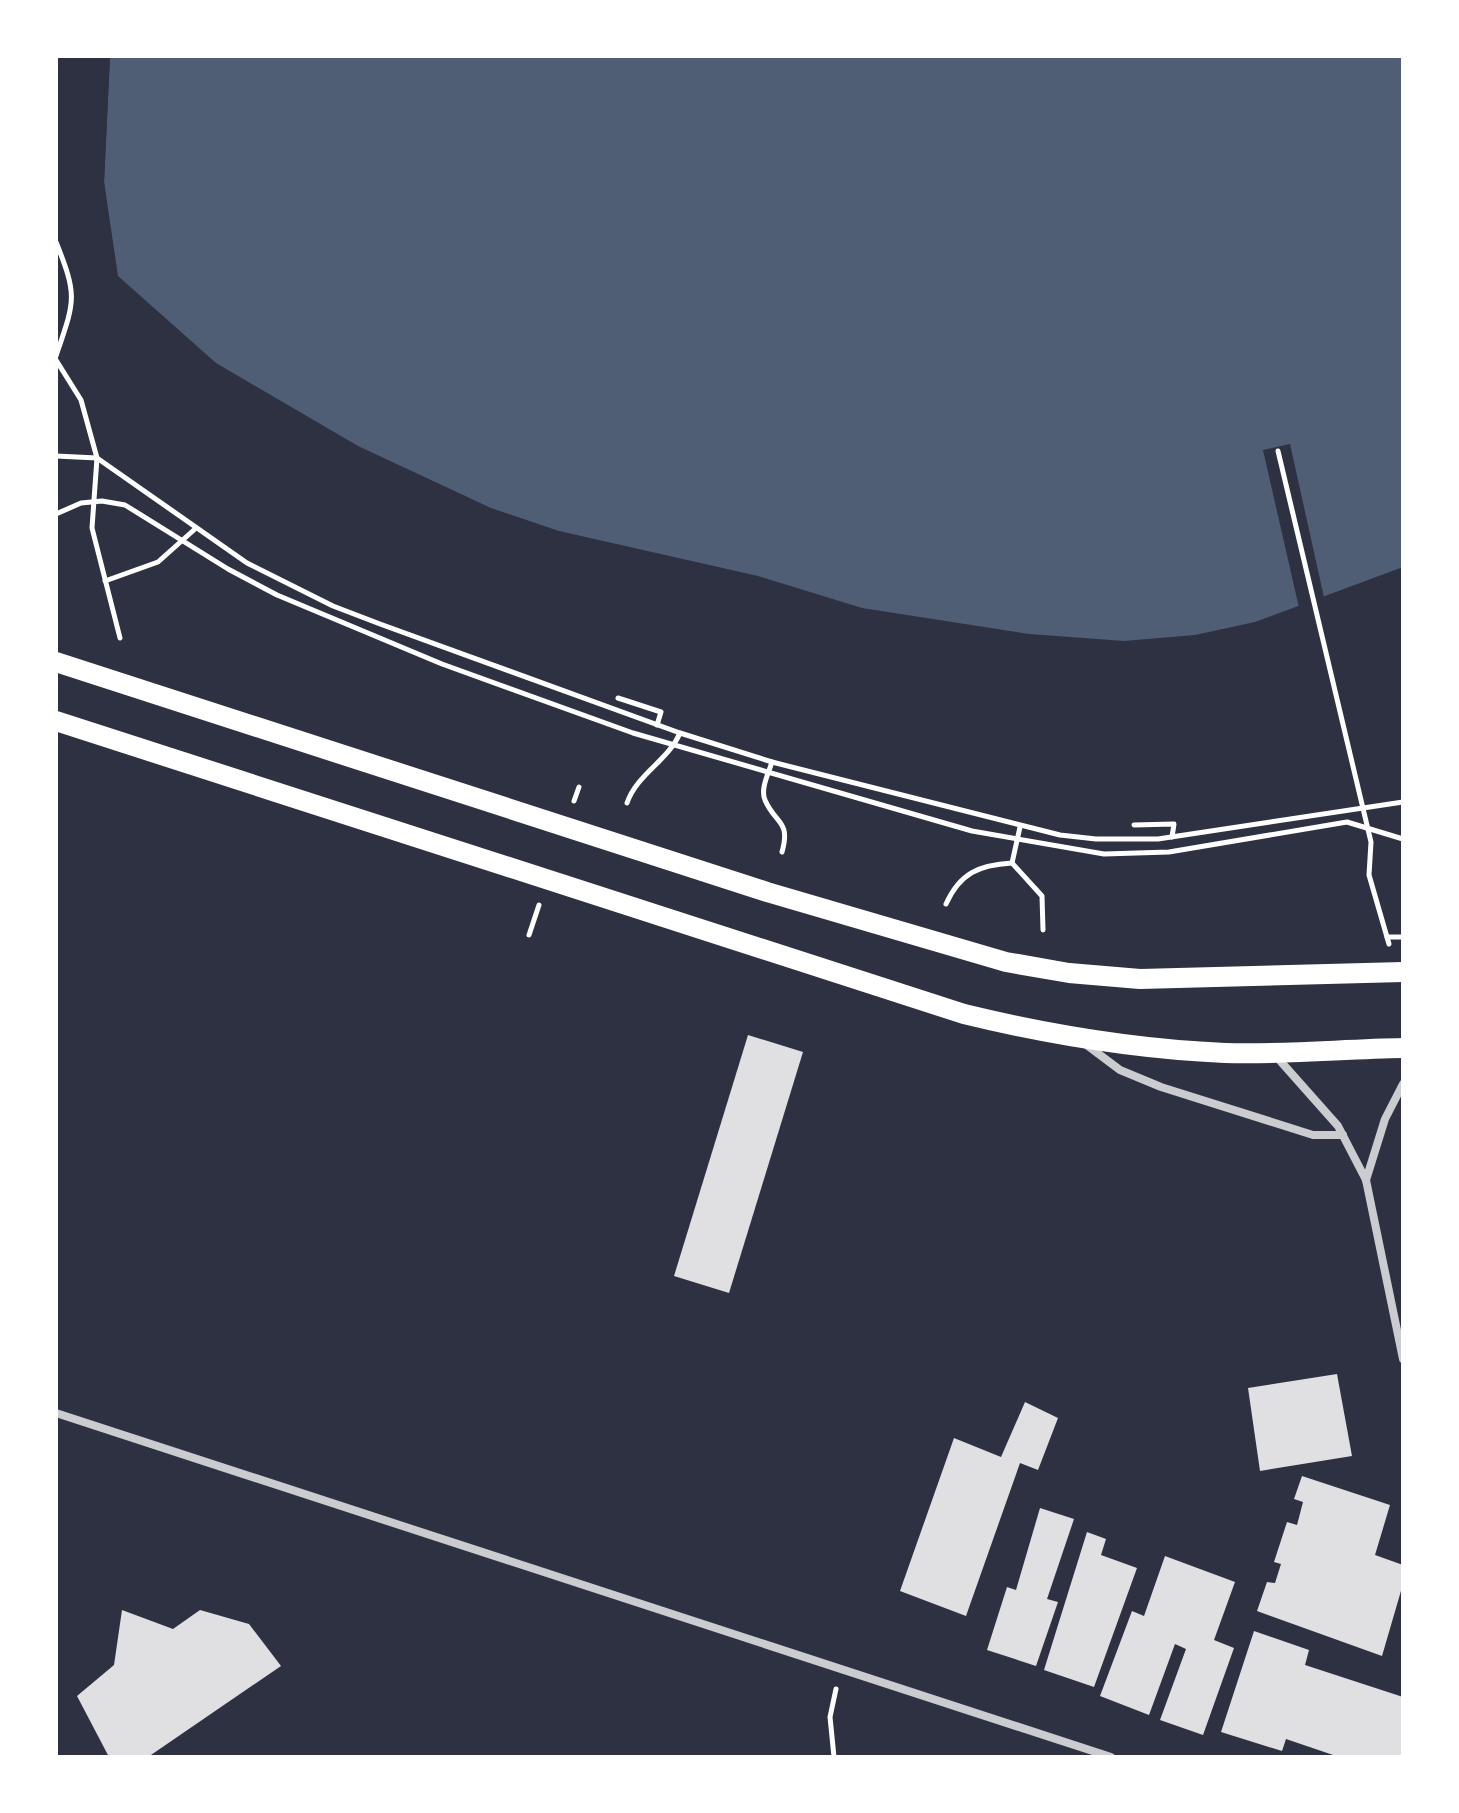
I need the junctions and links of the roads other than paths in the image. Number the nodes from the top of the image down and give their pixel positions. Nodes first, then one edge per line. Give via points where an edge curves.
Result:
1 (56, 662) edge
2 (56, 721) edge
3 (1399, 972) edge
4 (1079, 1040) junction
5 (1403, 1048) edge
6 (1272, 1052) junction
7 (1403, 1084) edge
8 (1343, 1135) junction
9 (1366, 1180) junction
10 (1403, 1359) edge
11 (56, 1413) edge
12 (1111, 1757) edge

1 - 3 main road via 767,892 1006,962 1140,979
2 - 4 main road via 964,1014
4 - 6 main road
4 - 8 street via 1120,1070 1161,1087 1313,1135
5 - 6 main road
6 - 8 street via 1319,1100
7 - 9 street via 1385,1119
8 - 9 street
9 - 10 street
11 - 12 street

